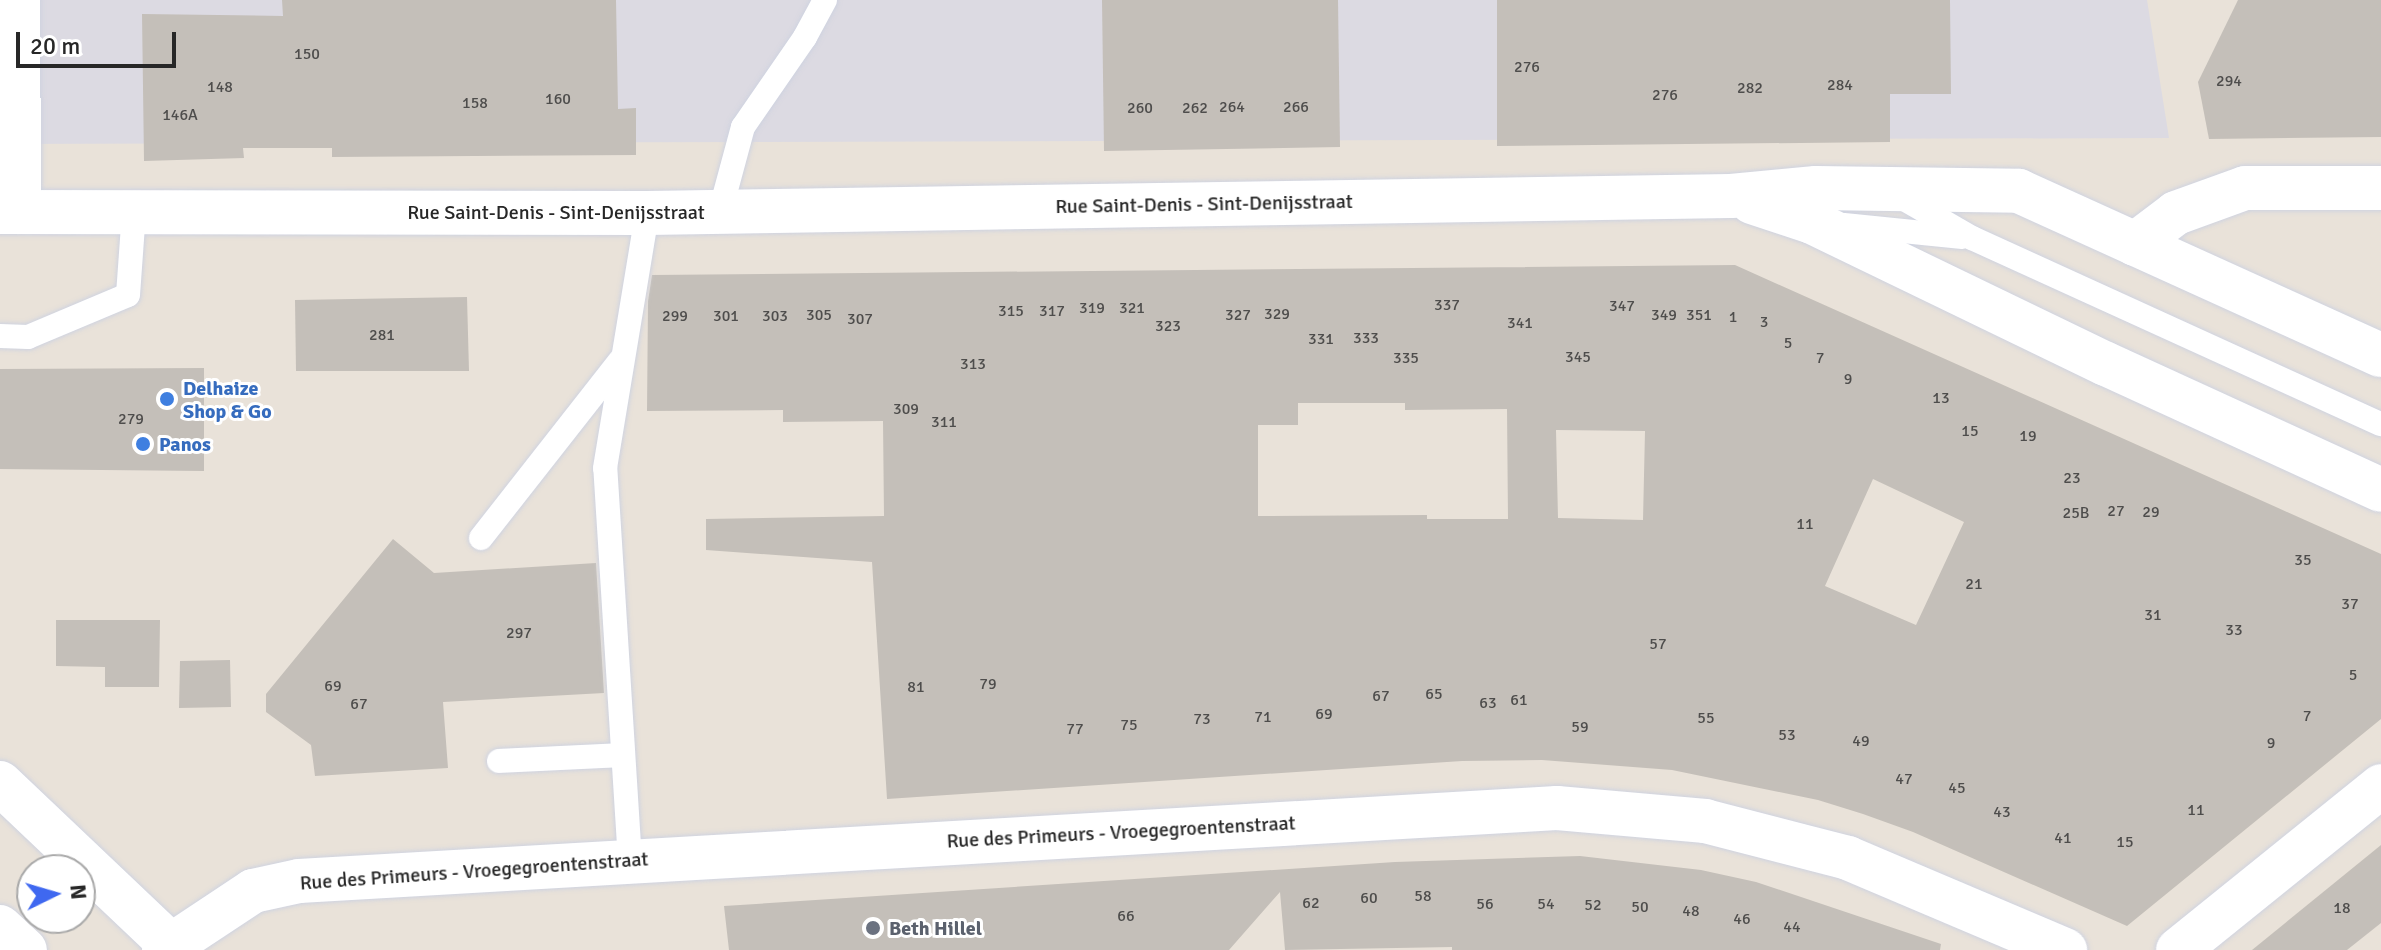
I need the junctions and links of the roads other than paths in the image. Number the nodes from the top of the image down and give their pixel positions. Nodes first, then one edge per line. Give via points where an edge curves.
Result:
1 (18, 0) edge
2 (825, 0) edge
3 (2381, 188) edge
4 (1890, 191) junction
5 (1731, 196) junction
6 (10, 212) edge
7 (134, 212) junction
8 (720, 212) junction
9 (647, 213) junction
10 (1812, 222) junction
11 (1972, 238) junction
12 (2135, 244) junction
13 (0, 336) edge
14 (2381, 355) edge
15 (621, 359) junction
16 (2381, 424) edge
17 (2381, 490) edge
18 (481, 538) dead end
19 (622, 755) junction
20 (499, 761) dead end
21 (0, 783) edge
22 (2381, 786) edge
23 (630, 861) junction
24 (0, 927) edge
25 (170, 948) edge
26 (25, 950) edge
27 (2065, 950) edge
28 (2178, 950) edge

1 - 6 main road
2 - 8 lane via 743,127
3 - 12 main road via 2245,188 2176,213
4 - 5 main road, Rue Saint-Denis - Sint-Denijsstraat via 1816,188
4 - 11 lane
4 - 12 main road, Rue Saint-Denis - Sint-Denijsstraat via 2019,191
5 - 8 main road, Rue Saint-Denis - Sint-Denijsstraat
5 - 10 main road
6 - 7 main road, Rue Saint-Denis - Sint-Denijsstraat
7 - 9 main road, Rue Saint-Denis - Sint-Denijsstraat
7 - 13 lane via 128,295 28,337
8 - 9 main road, Rue Saint-Denis - Sint-Denijsstraat
9 - 15 lane
10 - 11 lane
10 - 17 main road
11 - 16 lane
12 - 14 main road, Rue Saint-Denis - Sint-Denijsstraat
15 - 18 lane
15 - 19 lane via 605,468
19 - 20 lane
19 - 23 lane
21 - 25 main road
22 - 28 main road
23 - 25 main road, Rue des Primeurs - Vroegegroentenstraat via 299,881 253,891
23 - 27 main road, Rue des Primeurs - Vroegegroentenstraat via 1557,808 1705,821 1848,858
24 - 26 main road

